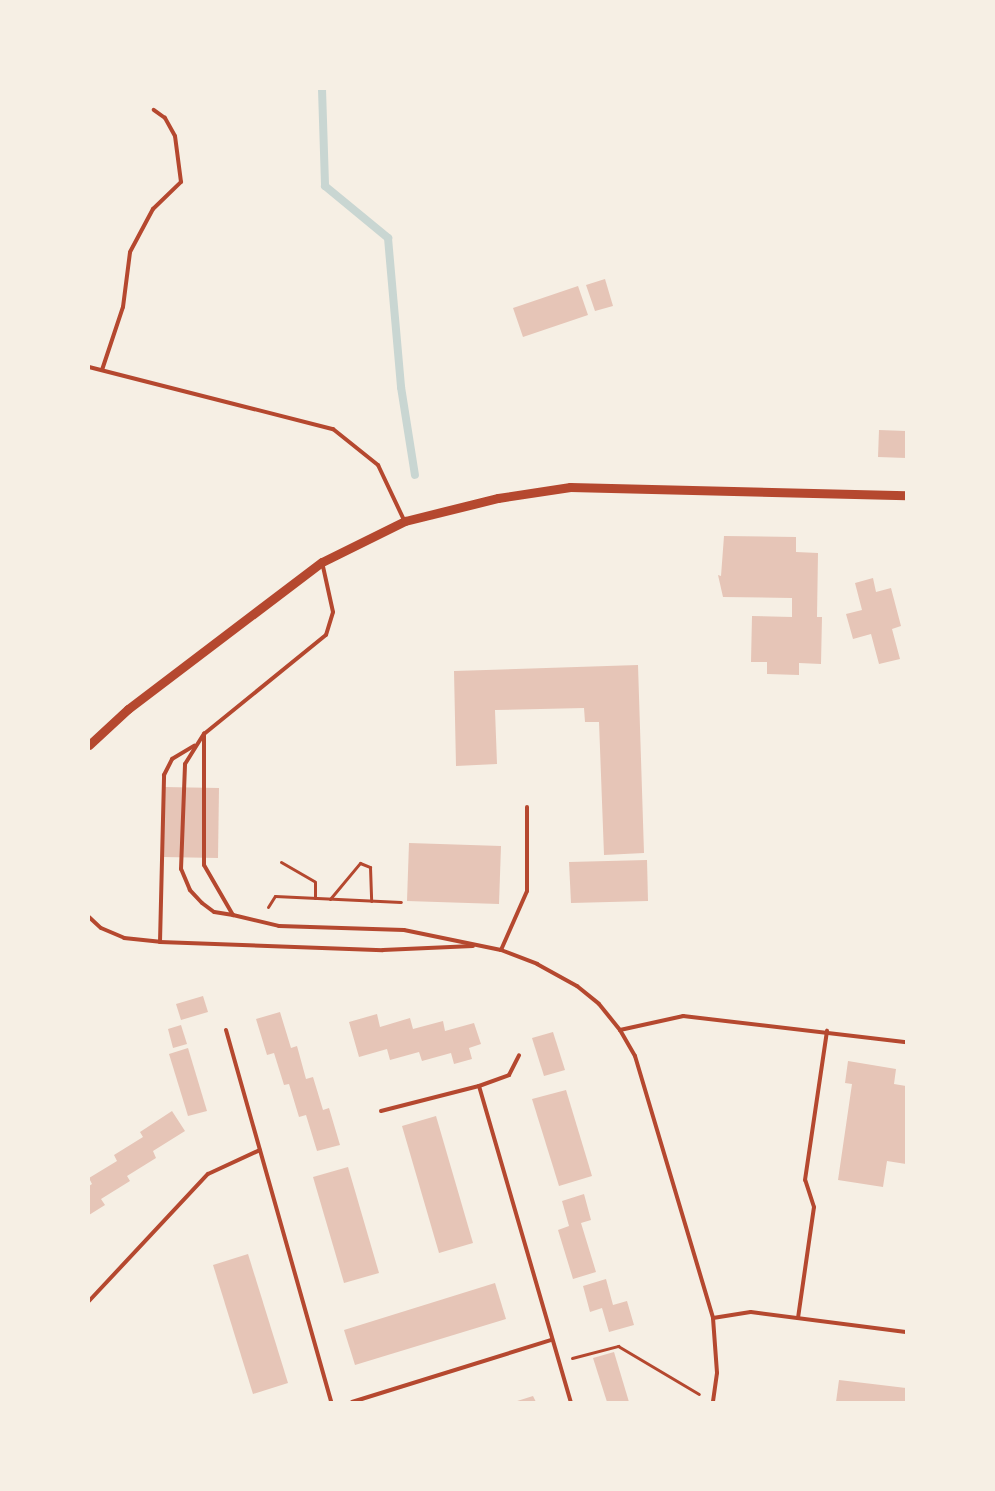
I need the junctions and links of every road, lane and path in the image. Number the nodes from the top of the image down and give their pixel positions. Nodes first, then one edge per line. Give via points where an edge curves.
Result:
1 (154, 110) dead end
2 (89, 367) edge
3 (102, 370) junction
4 (906, 495) edge
5 (405, 521) junction
6 (322, 562) junction
7 (204, 734) junction
8 (89, 745) edge
9 (194, 746) junction
10 (527, 807) dead end
11 (281, 862) dead end
12 (315, 898) junction
13 (330, 899) junction
14 (371, 901) junction
15 (401, 902) dead end
16 (233, 915) junction
17 (89, 917) edge
18 (258, 923) junction
19 (160, 942) junction
20 (480, 946) junction
21 (501, 950) junction
22 (226, 1030) dead end
23 (620, 1030) junction
24 (827, 1030) junction
25 (906, 1042) edge
26 (519, 1055) dead end
27 (479, 1086) junction
28 (381, 1111) dead end
29 (260, 1150) junction
30 (89, 1301) edge
31 (713, 1318) junction
32 (798, 1318) junction
33 (906, 1332) edge
34 (552, 1340) junction
35 (559, 1361) junction
36 (713, 1401) edge
37 (332, 1402) edge
38 (352, 1402) edge
39 (571, 1402) edge

1 - 3 lane via 165,118 174,136 182,182 153,209 130,252 124,307
2 - 3 lane
3 - 5 lane via 334,430 378,465
4 - 5 street via 570,487 498,498
5 - 6 street
6 - 7 lane via 334,612 326,635
6 - 8 street via 128,709
7 - 9 lane
7 - 16 lane via 204,864
9 - 16 lane via 182,778 181,869 190,890 202,903 214,912
9 - 19 lane via 172,759 164,775
10 - 21 lane via 527,890
11 - 12 path via 315,882
12 - 13 path
12 - 18 path via 275,896
13 - 14 path
13 - 14 path via 360,863 370,867
14 - 15 path
16 - 18 lane
17 - 19 lane via 101,928 124,938
18 - 20 lane via 404,930
19 - 20 lane via 383,950
20 - 21 lane
21 - 23 lane via 537,964 577,986 599,1004
22 - 29 lane
23 - 24 lane via 682,1016
23 - 31 lane via 636,1056
24 - 25 lane
24 - 32 lane via 805,1180 814,1208
26 - 27 lane via 509,1075
27 - 28 lane
27 - 34 lane
29 - 30 lane via 208,1174
29 - 37 lane
31 - 32 lane via 750,1312
31 - 36 lane via 717,1373
32 - 33 lane
34 - 35 lane
34 - 38 lane
35 - 36 path via 618,1346 686,1389
35 - 39 lane

